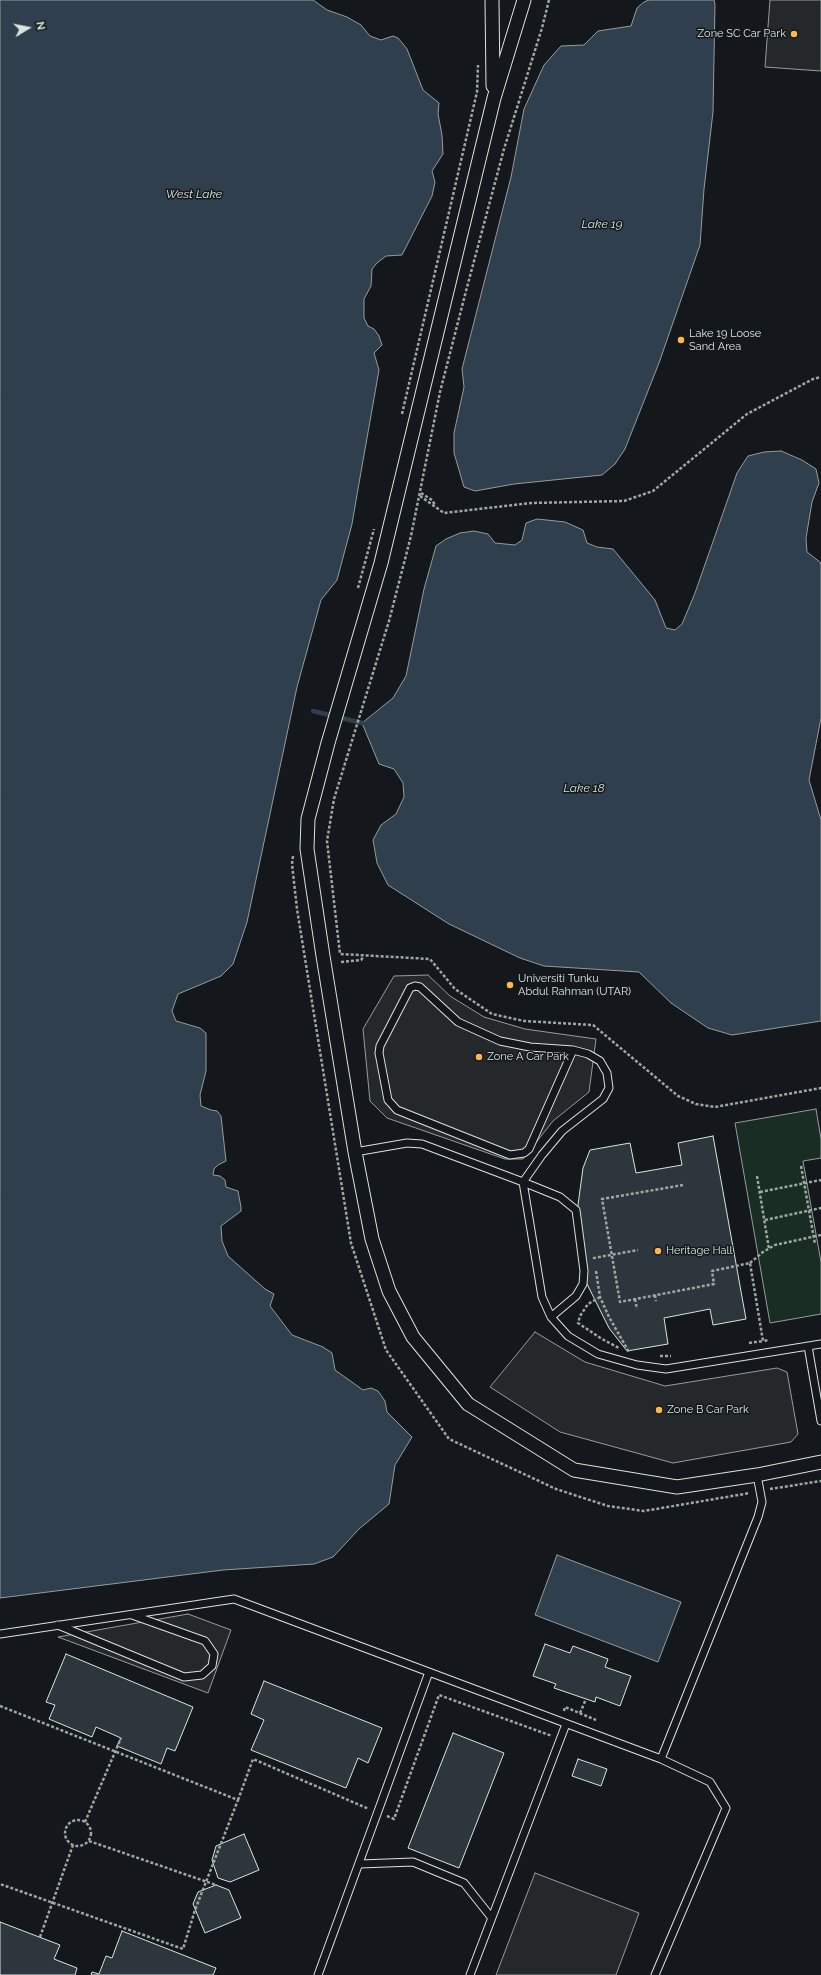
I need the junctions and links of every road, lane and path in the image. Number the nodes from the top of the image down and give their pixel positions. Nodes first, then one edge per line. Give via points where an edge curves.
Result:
1 (492, 0) edge
2 (524, 0) edge
3 (549, 0) edge
4 (478, 61) dead end
5 (494, 98) junction
6 (821, 377) edge
7 (400, 421) dead end
8 (420, 494) junction
9 (376, 522) dead end
10 (357, 590) dead end
11 (294, 850) dead end
12 (365, 955) junction
13 (341, 962) dead end
14 (573, 1050) junction
15 (821, 1088) edge
16 (355, 1152) junction
17 (801, 1166) dead end
18 (757, 1176) dead end
19 (821, 1180) edge
20 (523, 1182) junction
21 (804, 1184) junction
22 (683, 1185) dead end
23 (760, 1192) junction
24 (821, 1208) edge
25 (809, 1211) junction
26 (764, 1220) junction
27 (821, 1235) edge
28 (814, 1236) junction
29 (815, 1244) dead end
30 (769, 1249) junction
31 (638, 1250) dead end
32 (611, 1255) junction
33 (594, 1258) dead end
34 (750, 1264) junction
35 (655, 1295) junction
36 (600, 1297) junction
37 (635, 1299) junction
38 (656, 1301) dead end
39 (637, 1310) dead end
40 (551, 1317) junction
41 (770, 1340) dead end
42 (763, 1341) junction
43 (745, 1344) dead end
44 (821, 1344) edge
45 (808, 1346) junction
46 (654, 1356) dead end
47 (677, 1356) dead end
48 (821, 1421) edge
49 (821, 1462) edge
50 (757, 1475) junction
51 (821, 1481) edge
52 (760, 1491) junction
53 (130, 1614) junction
54 (57, 1625) junction
55 (0, 1634) edge
56 (429, 1672) junction
57 (586, 1699) dead end
58 (0, 1706) edge
59 (580, 1713) junction
60 (596, 1720) dead end
61 (563, 1722) junction
62 (121, 1738) dead end
63 (115, 1752) junction
64 (661, 1759) junction
65 (238, 1800) junction
66 (378, 1812) junction
67 (85, 1822) junction
68 (89, 1841) junction
69 (73, 1845) junction
70 (360, 1864) junction
71 (206, 1882) junction
72 (0, 1884) edge
73 (216, 1885) dead end
74 (52, 1904) junction
75 (491, 1917) junction
76 (40, 1937) dead end
77 (318, 1975) edge
78 (470, 1975) edge
79 (655, 1975) edge

1 - 5 street
2 - 5 street
3 - 8 path via 504,149 466,290 440,392
4 - 7 path via 477,92
5 - 16 street via 381,563 308,819 307,849
6 - 8 path via 747,414 653,491 624,501 532,502 444,513
8 - 12 path via 389,621 334,799 327,841 340,954
9 - 10 path
11 - 52 path via 292,864 298,909 351,1243 386,1350 449,1439 556,1489 608,1506 644,1511
12 - 13 path via 361,960
12 - 15 path via 430,959 456,989 492,1014 524,1021 593,1024 678,1096 696,1104 715,1107
14 - 14 lane via 500,1042 458,1022 420,987 415,986 410,988 380,1046 379,1053 388,1100 397,1110 510,1155 524,1153 529,1149
14 - 20 lane via 600,1061 607,1073 610,1088 603,1099 562,1131
16 - 20 lane via 407,1143 422,1144
16 - 50 street via 372,1240 389,1291 413,1337 468,1404 574,1470 677,1488
17 - 21 path
18 - 23 path
19 - 21 path
20 - 40 lane via 542,1297
20 - 40 lane via 560,1197 576,1210 584,1271 583,1284 576,1296
21 - 23 path
21 - 25 path
22 - 32 path via 602,1199
23 - 26 path
24 - 25 path
25 - 26 path
25 - 28 path
26 - 30 path
27 - 28 path
28 - 29 path
28 - 30 path
30 - 34 path
31 - 32 path
32 - 37 path via 620,1302
33 - 36 path
34 - 35 path via 712,1271 714,1284
34 - 42 path
35 - 37 path
35 - 38 path
36 - 36 path via 588,1304 578,1323 632,1356
37 - 39 path
40 - 45 lane via 568,1336 598,1354 637,1365 666,1369
41 - 42 path
42 - 43 path
44 - 45 lane
45 - 48 lane
46 - 47 path
49 - 50 street
50 - 52 lane
51 - 52 path
52 - 64 lane via 762,1502 758,1517
53 - 54 lane
53 - 54 lane via 205,1641 214,1654 212,1666 202,1675 184,1677
53 - 56 lane via 234,1598
54 - 55 lane
56 - 61 lane
56 - 66 lane
57 - 59 path
58 - 63 path
59 - 60 path
59 - 61 path via 565,1707
61 - 64 lane
61 - 66 path via 555,1738 439,1695 394,1819
61 - 75 lane
62 - 63 path
63 - 65 path
63 - 67 path
64 - 79 lane via 710,1782 726,1808
65 - 66 path via 253,1759
65 - 71 path
66 - 70 lane
67 - 68 path via 91,1828
67 - 69 path via 73,1822 67,1827 65,1836
68 - 69 path via 82,1846
68 - 71 path
69 - 74 path
70 - 75 lane via 413,1862 464,1883
70 - 77 lane
71 - 73 path
71 - 74 path via 183,1949
72 - 74 path
74 - 76 path
75 - 78 lane

